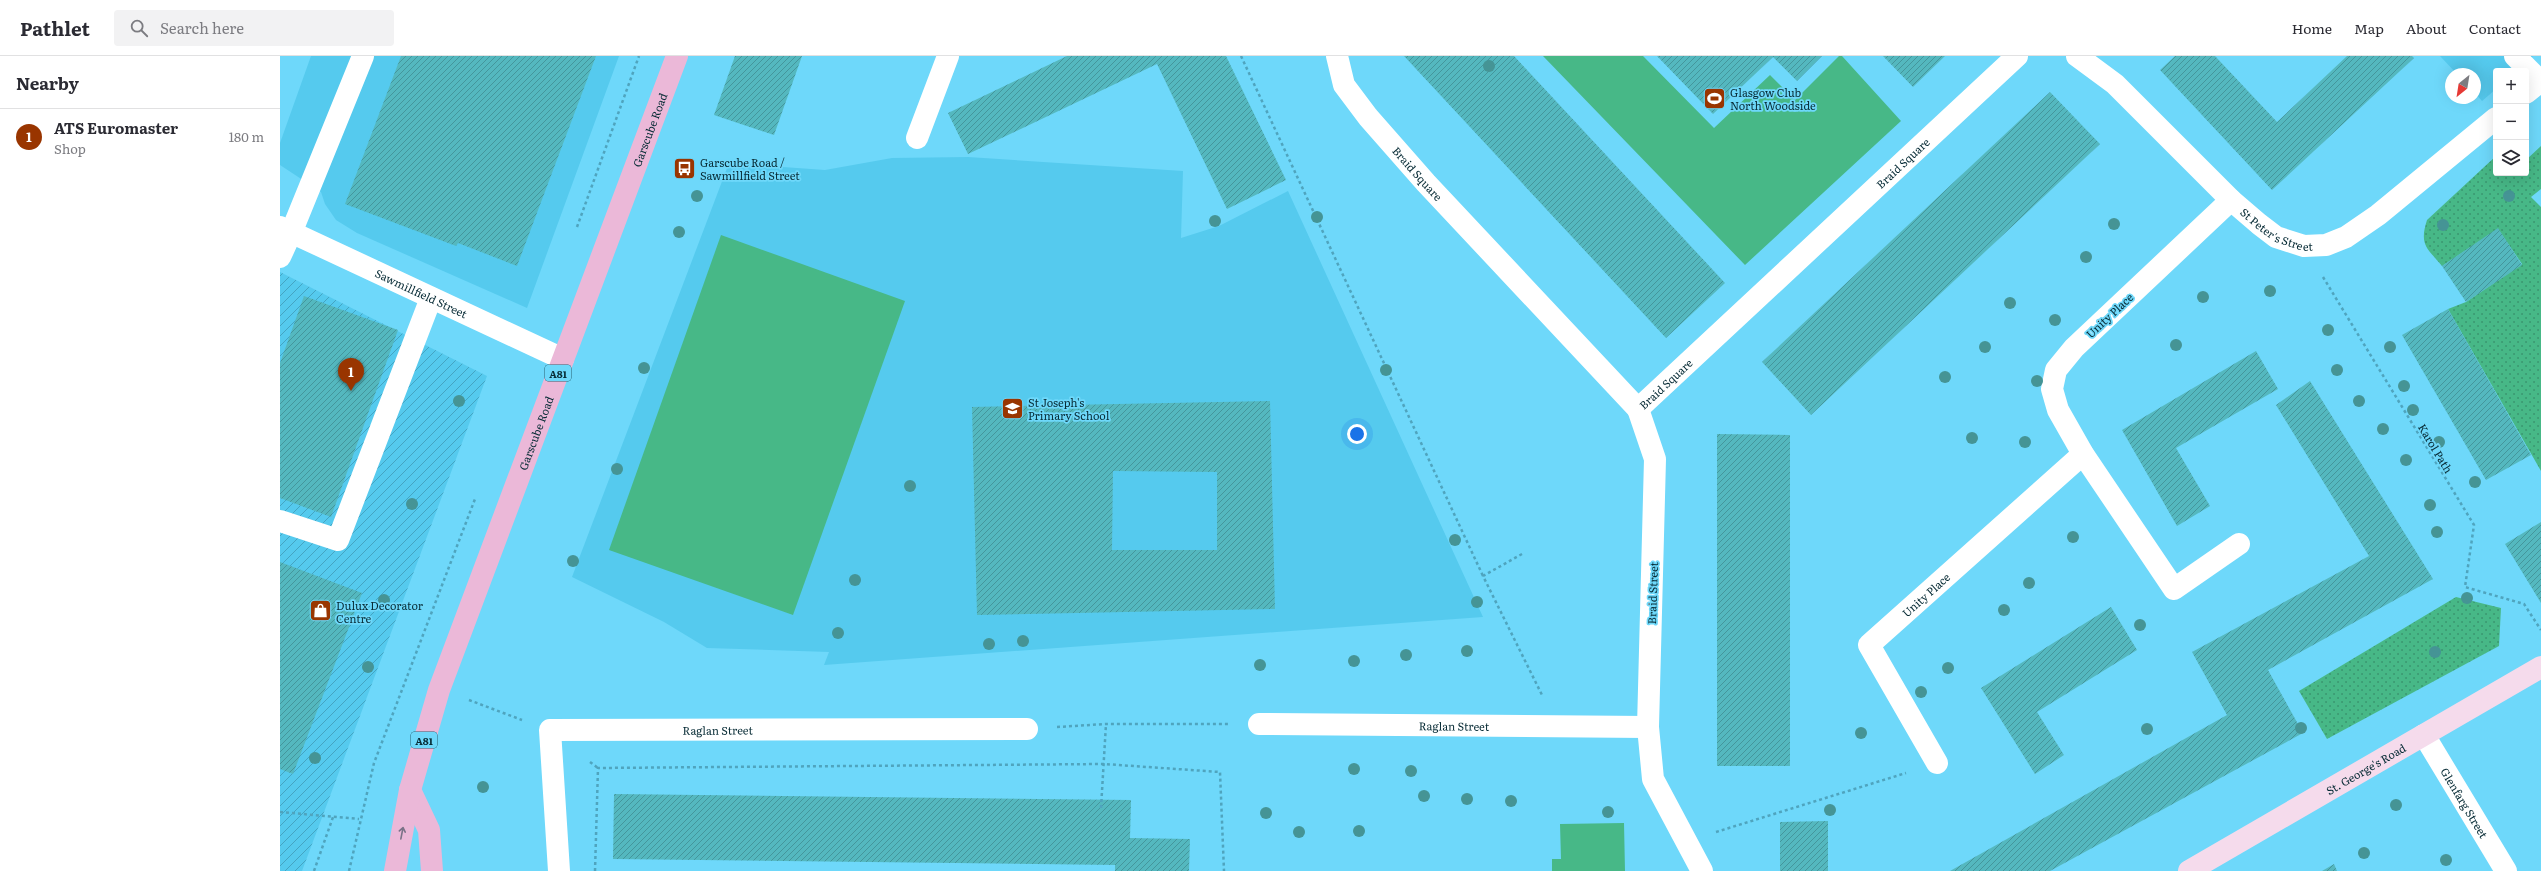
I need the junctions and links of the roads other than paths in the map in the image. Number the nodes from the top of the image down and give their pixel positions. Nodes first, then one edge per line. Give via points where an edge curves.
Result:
1 (363, 56) edge
2 (677, 56) edge
3 (948, 56) edge
4 (1337, 56) edge
5 (2017, 56) edge
6 (2077, 56) edge
7 (2515, 56) edge
8 (2536, 85) edge
9 (2493, 120) edge
10 (918, 138) dead end
11 (2231, 200) junction
12 (285, 230) edge
13 (280, 257) edge
14 (431, 298) junction
15 (563, 359) junction
16 (1638, 409) junction
17 (2083, 454) junction
18 (280, 522) edge
19 (2238, 544) dead end
20 (2541, 667) edge
21 (1259, 724) road end
22 (1648, 727) junction
23 (1027, 729) road end
24 (2424, 734) junction
25 (1937, 763) road end
26 (410, 790) junction
27 (395, 871) edge
28 (432, 871) edge
29 (558, 871) edge
30 (1702, 871) edge
31 (2189, 871) edge
32 (2506, 871) edge

1 - 12 street
2 - 15 main road, Garscube Road / A81
3 - 10 street
4 - 16 street, Braid Square via 1344,85 1368,117 1426,183
5 - 16 street, Braid Square
6 - 11 street, St Peter's Street via 2120,89
7 - 8 street
9 - 11 street, St Peter's Street via 2378,215 2346,237 2326,245 2304,246 2276,237
11 - 17 street, Unity Place via 2074,348 2056,370 2052,389 2058,410
12 - 13 street
12 - 14 street, Sawmillfield Street
14 - 15 street, Sawmillfield Street
14 - 18 street via 338,540
15 - 26 main road, Garscube Road / A81 via 439,690
16 - 22 street, Braid Street via 1655,460
17 - 19 street, Unity Place via 2174,589
17 - 25 street, Unity Place via 1870,645
20 - 24 street, St. George's Road
21 - 22 street, Raglan Street
22 - 30 street, Braid Street via 1653,779
23 - 29 street, Raglan Street via 550,730
24 - 31 street, St. George's Road
24 - 32 street, Glenfarg Street
27 -> 26 main road, Garscube Road / A81
26 - 28 main road via 429,830

